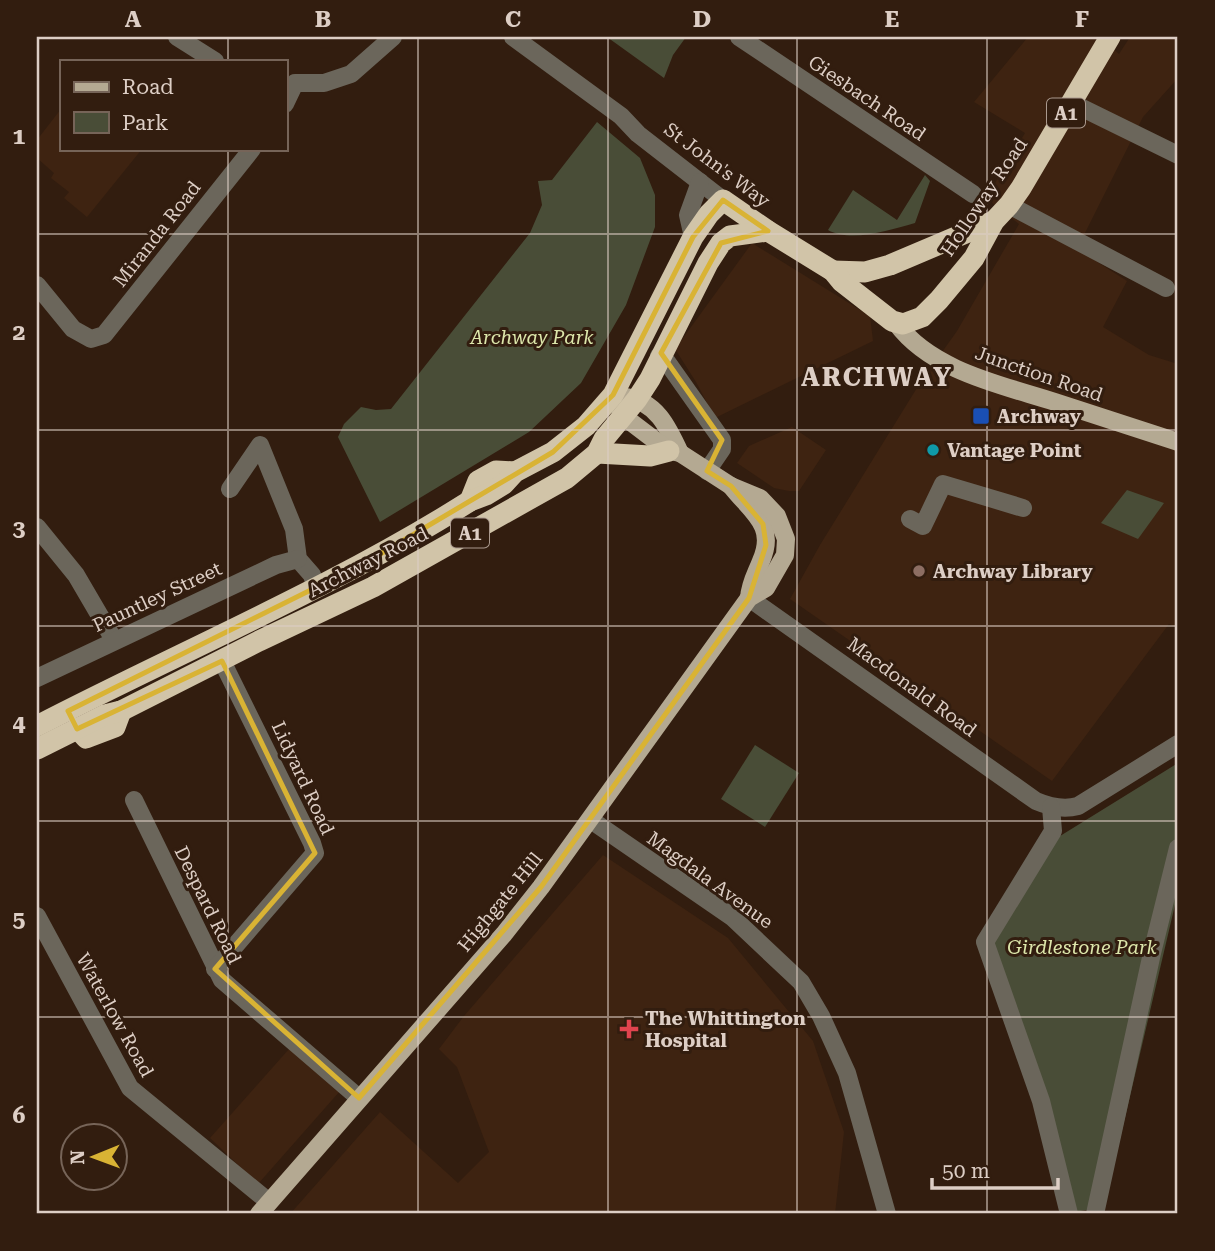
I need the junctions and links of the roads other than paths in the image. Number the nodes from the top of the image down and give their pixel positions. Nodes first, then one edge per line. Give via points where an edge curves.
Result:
1 (177, 37) edge
2 (393, 37) edge
3 (513, 37) edge
4 (739, 37) edge
5 (1110, 37) edge
6 (213, 60) edge
7 (290, 82) edge
8 (1072, 103) junction
9 (251, 150) edge
10 (1178, 155) edge
11 (699, 181) junction
12 (973, 194) dead end
13 (723, 200) junction
14 (1009, 205) junction
15 (994, 221) junction
16 (768, 231) junction
17 (693, 237) junction
18 (833, 271) junction
19 (37, 285) edge
20 (1166, 288) dead end
21 (897, 324) junction
22 (659, 356) junction
23 (613, 395) junction
24 (637, 399) junction
25 (623, 416) junction
26 (1178, 442) edge
27 (675, 452) junction
28 (597, 453) junction
29 (707, 471) junction
30 (731, 486) junction
31 (230, 489) dead end
32 (1023, 508) dead end
33 (910, 519) dead end
34 (37, 527) edge
35 (298, 559) junction
36 (316, 588) junction
37 (749, 597) junction
38 (114, 640) junction
39 (222, 661) junction
40 (37, 678) edge
41 (73, 720) junction
42 (37, 726) edge
43 (1178, 744) edge
44 (37, 749) edge
45 (134, 800) dead end
46 (1051, 807) junction
47 (590, 820) junction
48 (1178, 848) edge
49 (37, 916) edge
50 (215, 969) junction
51 (359, 1098) junction
52 (264, 1208) edge
53 (887, 1214) edge
54 (1069, 1214) edge
55 (1095, 1214) edge

1 - 6 street
2 - 7 street via 351,74 324,83
3 - 11 street, St John's Way via 621,116
4 - 12 street, Giesbach Road
5 - 8 highway, Holloway Road / A1
8 - 10 street
8 - 14 highway, Holloway Road / A1
9 - 19 street, Miranda Road via 104,335 91,339 73,329
11 - 13 street, St John's Way
11 - 17 street via 688,215
13 - 16 highway, St John's Way
13 - 17 highway, Archway Road / A1
14 - 15 highway, Holloway Road / A1
14 - 20 street
15 - 18 highway, A1 via 877,269
15 - 21 highway, Holloway Road / A1 via 974,258 939,300 922,317
16 - 18 highway, St John's Way
16 - 22 highway, Archway Road / A1 via 730,236 721,243
17 - 23 highway, Archway Road / A1
18 - 21 highway, St John's Way
21 - 26 main road, Junction Road via 913,341 947,363 1009,388
22 - 24 highway, Archway Road / A1
22 - 29 street via 722,440 722,449
23 - 24 main road
23 - 25 main road
23 - 36 highway, Archway Road / A1 via 586,426 553,452 514,472 504,484
24 - 25 highway, Archway Road / A1
24 - 27 main road via 665,421
25 - 27 main road
25 - 28 highway, Archway Road / A1
27 - 28 highway via 650,456
27 - 29 main road
28 - 39 highway, Archway Road / A1 via 567,478 442,550
29 - 30 main road
30 - 37 main road, Highgate Hill via 760,520 767,537
30 - 37 main road, Highgate Hill via 769,505 786,539 783,561 769,583
31 - 35 street via 260,445 294,529
32 - 33 street via 943,484 923,526
34 - 38 street via 76,575
35 - 36 street
35 - 38 street, Pauntley Street via 275,565
36 - 41 highway, Archway Road / A1
37 - 46 street, Macdonald Road via 1036,802
37 - 47 main road, Highgate Hill
38 - 40 street, Pauntley Street
39 - 41 highway, Archway Road / A1 via 121,711 115,727 103,733 86,737
39 - 50 street, Lidyard Road via 314,853
41 - 42 highway, Archway Road / A1
41 - 44 highway, Archway Road / A1
43 - 46 street via 1078,806
45 - 50 street, Despard Road
46 - 54 street via 1053,831 985,942 1041,1101
47 - 51 main road, Highgate Hill via 504,934
47 - 53 street, Magdala Avenue via 732,917 801,982 846,1073
48 - 55 street
49 - 52 street, Waterlow Road via 130,1088
50 - 51 street, Despard Road via 222,980
51 - 52 main road, Highgate Hill

